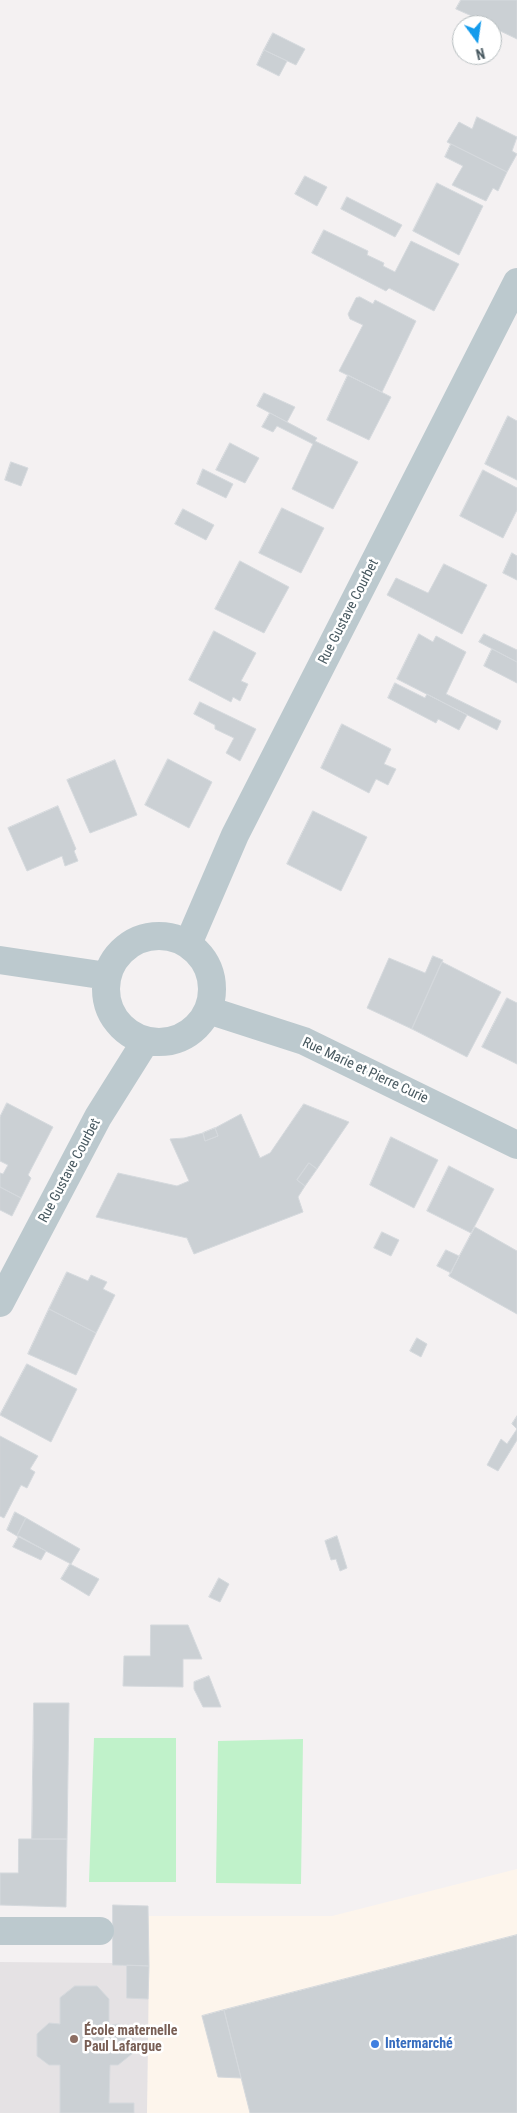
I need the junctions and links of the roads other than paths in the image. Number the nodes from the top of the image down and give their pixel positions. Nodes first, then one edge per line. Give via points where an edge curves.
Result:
1 (517, 282) edge
2 (188, 944) junction
3 (0, 960) edge
4 (107, 976) junction
5 (208, 1010) junction
6 (146, 1042) junction
7 (517, 1144) edge
8 (0, 1303) edge
9 (0, 1931) edge
10 (100, 1931) dead end

1 - 2 street, Rue Gustave Courbet via 235,835
2 - 4 street via 155,936 139,940 119,954
2 - 5 street via 207,966 212,988
3 - 4 street
4 - 6 street via 105,992 117,1024
5 - 6 street via 200,1023 176,1040
5 - 7 street, Rue Marie et Pierre Curie via 304,1041
6 - 8 street, Rue Gustave Courbet via 98,1117
9 - 10 street

